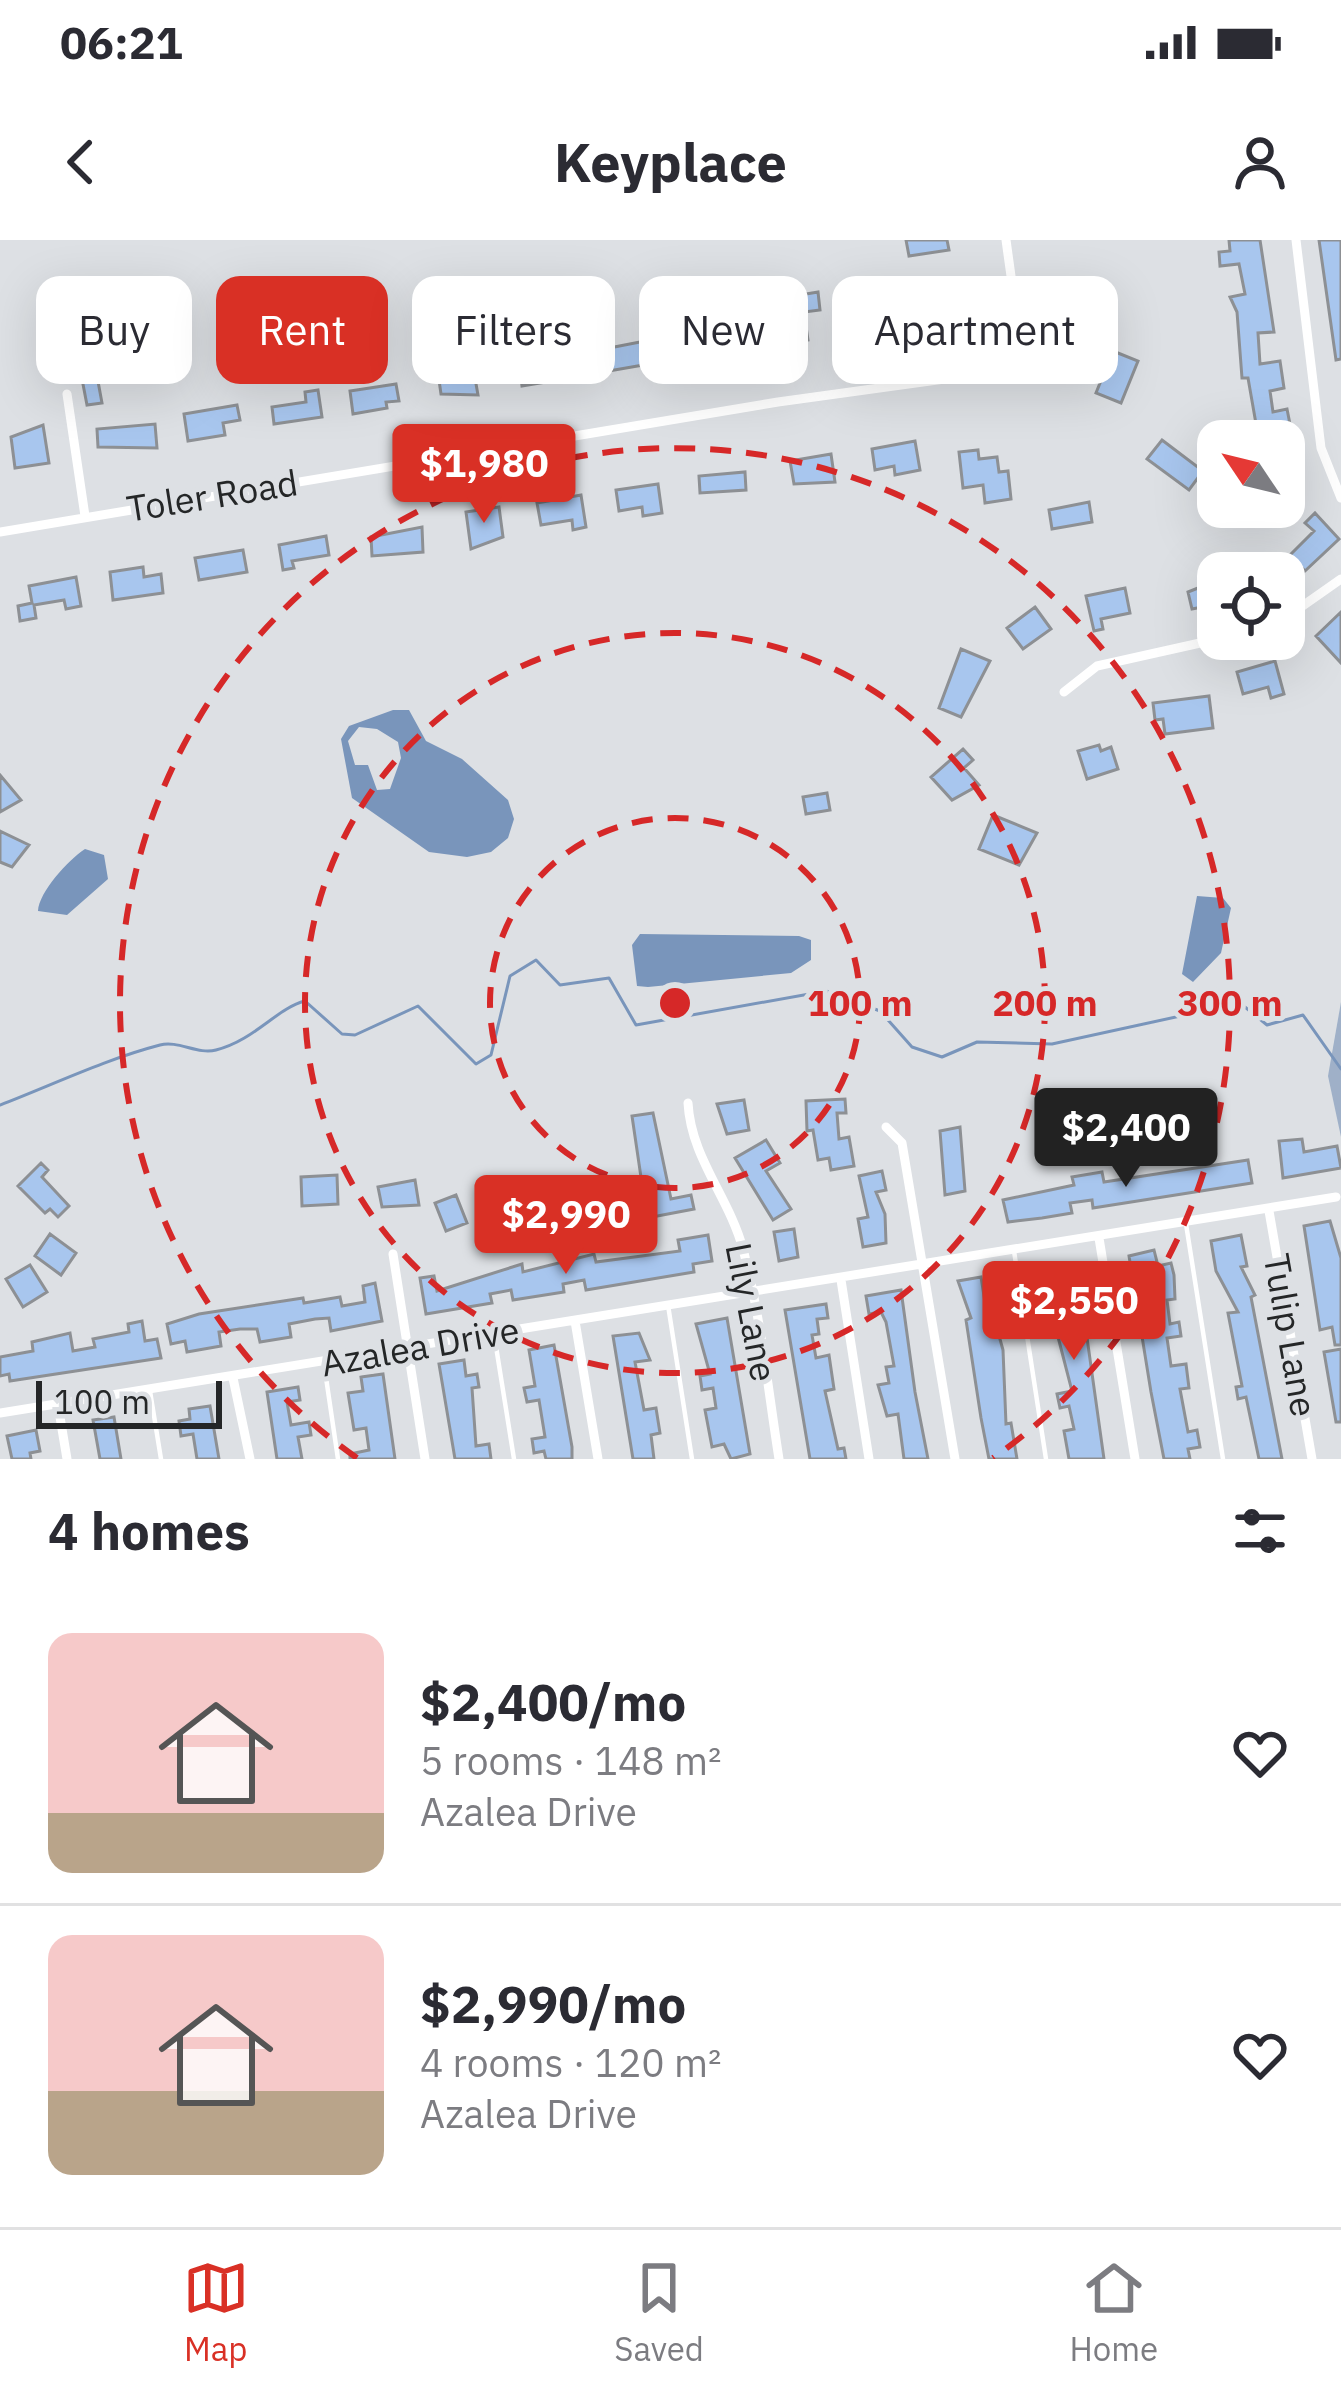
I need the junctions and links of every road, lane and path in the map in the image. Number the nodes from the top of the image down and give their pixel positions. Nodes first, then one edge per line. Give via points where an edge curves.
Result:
1 (1006, 240) edge
2 (1296, 240) edge
3 (67, 394) dead end
4 (1341, 498) edge
5 (85, 516) junction
6 (0, 532) edge
7 (1341, 578) edge
8 (1305, 604) edge
9 (1197, 644) edge
10 (1064, 692) dead end
11 (688, 1103) dead end
12 (886, 1127) dead end
13 (1336, 1196) dead end
14 (1269, 1211) junction
15 (1186, 1224) junction
16 (1100, 1238) junction
17 (1013, 1251) junction
18 (393, 1254) dead end
19 (922, 1266) junction
20 (841, 1280) junction
21 (751, 1291) junction
22 (668, 1305) junction
23 (575, 1321) junction
24 (494, 1334) junction
25 (406, 1348) junction
26 (323, 1363) junction
27 (233, 1378) junction
28 (150, 1391) junction
29 (58, 1405) junction
30 (0, 1413) edge
31 (68, 1459) edge
32 (161, 1459) edge
33 (250, 1459) edge
34 (338, 1459) edge
35 (425, 1459) edge
36 (514, 1459) edge
37 (598, 1459) edge
38 (692, 1459) edge
39 (779, 1459) edge
40 (869, 1459) edge
41 (955, 1459) edge
42 (1046, 1459) edge
43 (1135, 1459) edge
44 (1223, 1459) edge
45 (1312, 1459) edge

1 - 5 street, Toler Road via 1020,341 1014,356 988,373
2 - 4 street via 1321,448
3 - 5 street
5 - 6 street, Toler Road
7 - 8 street
9 - 10 street via 1097,666
11 - 21 street, Lily Lane via 689,1128 743,1247
12 - 19 street via 902,1143
13 - 14 street, Azalea Drive
14 - 15 street, Azalea Drive
14 - 45 street, Tulip Lane
15 - 16 street, Azalea Drive
15 - 44 lane
16 - 17 street, Azalea Drive
16 - 43 street
17 - 19 street, Azalea Drive
17 - 42 lane
18 - 25 street
19 - 20 street, Azalea Drive
19 - 41 street
20 - 21 street, Azalea Drive
20 - 40 street
21 - 22 street, Azalea Drive
21 - 39 street, Lily Lane
22 - 23 street, Azalea Drive
22 - 38 lane
23 - 24 street, Azalea Drive
23 - 37 street
24 - 25 street, Azalea Drive
24 - 36 lane
25 - 26 street, Azalea Drive
25 - 35 street
26 - 27 street, Azalea Drive
26 - 34 lane
27 - 28 street, Azalea Drive
27 - 33 street
28 - 29 street, Azalea Drive
28 - 32 lane
29 - 30 street, Azalea Drive
29 - 31 street

